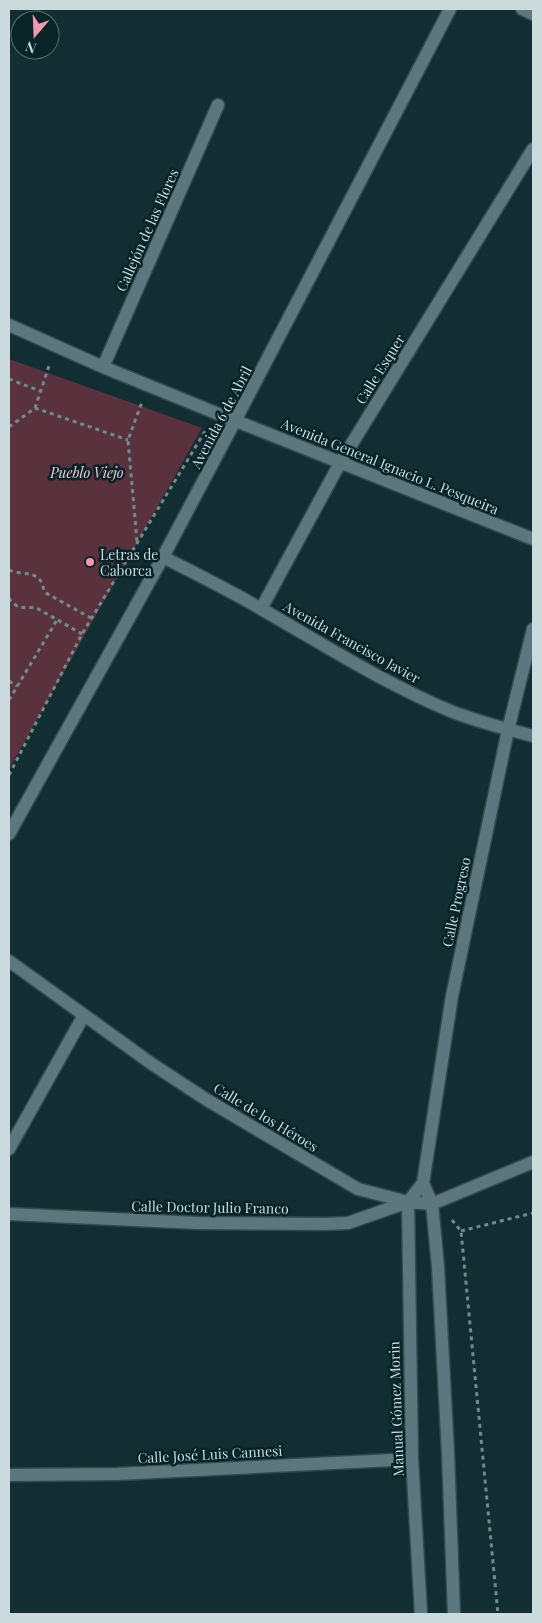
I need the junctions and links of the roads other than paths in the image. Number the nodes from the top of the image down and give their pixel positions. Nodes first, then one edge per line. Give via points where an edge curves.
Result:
1 (450, 9) edge
2 (522, 9) edge
3 (533, 14) edge
4 (218, 105) dead end
5 (533, 150) edge
6 (9, 325) edge
7 (103, 367) junction
8 (236, 422) junction
9 (340, 463) junction
10 (533, 539) edge
11 (163, 557) junction
12 (262, 609) junction
13 (533, 629) edge
14 (508, 730) junction
15 (533, 736) edge
16 (9, 834) edge
17 (9, 961) edge
18 (84, 1015) junction
19 (9, 1149) edge
20 (533, 1162) edge
21 (422, 1183) junction
22 (408, 1202) junction
23 (432, 1204) junction
24 (9, 1214) edge
25 (412, 1459) junction
26 (9, 1475) edge
27 (421, 1614) edge
28 (454, 1614) edge

1 - 8 street, Avenida 6 de Abril
2 - 3 street
4 - 7 street, Callejón de las Flores
5 - 9 street, Calle Esquer
6 - 7 street, Avenida General Ignacio L. Pesqueira
7 - 8 street, Avenida General Ignacio L. Pesqueira
8 - 9 street, Avenida General Ignacio L. Pesqueira
8 - 11 street, Avenida 6 de Abril
9 - 10 street, Avenida General Ignacio L. Pesqueira
9 - 12 street, Calle Esquer
11 - 12 street, Avenida Francisco Javier
11 - 16 street, Avenida 6 de Abril
12 - 14 street, Avenida Francisco Javier via 414,695 455,713
13 - 14 street, Calle Progreso
14 - 15 street, Avenida Francisco Javier
14 - 21 street, Calle Progreso via 452,996
17 - 18 street, Calle de los Héroes
18 - 19 street
18 - 22 street, Calle de los Héroes via 207,1100 358,1189
20 - 23 street, Calle de los Héroes
21 - 22 street, Calle Progreso
21 - 23 street
22 - 23 street, Calle de los Héroes
22 - 24 street, Calle Doctor Julio Franco via 348,1223 325,1224 198,1223
22 - 25 street, Manual Gómez Morin
23 - 28 street via 448,1453
25 - 26 street, Calle José Luis Cannesi via 117,1474
25 - 27 street, Manual Gómez Morin

